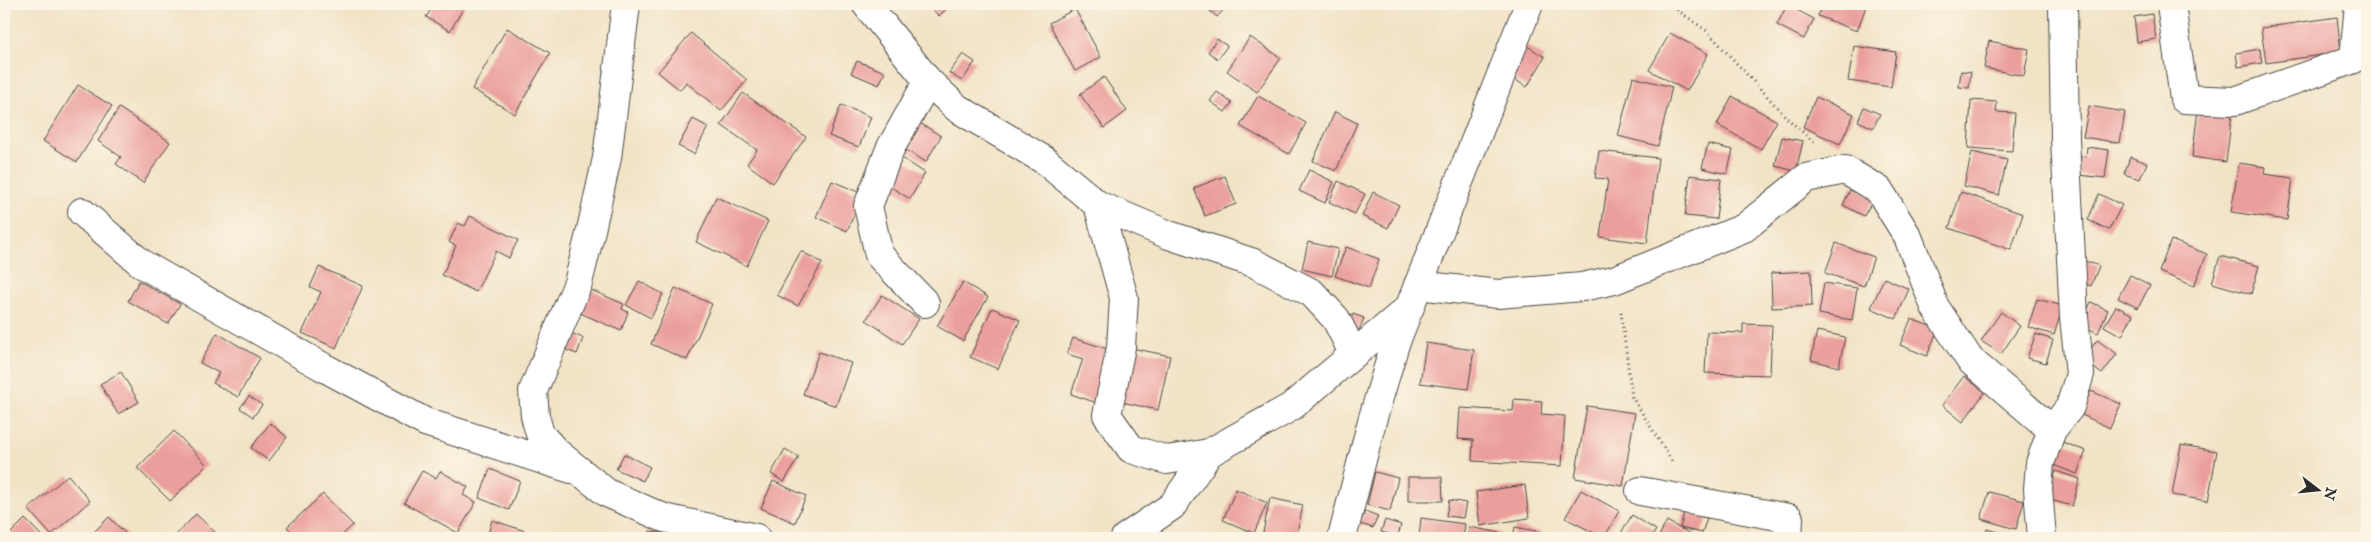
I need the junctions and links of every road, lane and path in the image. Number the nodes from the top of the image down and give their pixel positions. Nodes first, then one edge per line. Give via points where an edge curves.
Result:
1 (626, 4) edge
2 (866, 4) edge
3 (1529, 4) edge
4 (1669, 4) edge
5 (2062, 4) edge
6 (2171, 4) edge
7 (2359, 4) edge
8 (928, 81) junction
9 (1845, 170) junction
10 (1098, 205) junction
11 (82, 212) dead end
12 (1614, 280) junction
13 (1414, 296) junction
14 (924, 302) dead end
15 (1353, 352) junction
16 (2052, 430) junction
17 (1209, 454) junction
18 (578, 470) junction
19 (1640, 491) dead end
20 (1697, 502) junction
21 (756, 538) edge
22 (1125, 538) edge
23 (1342, 538) edge
24 (1788, 538) edge
25 (2042, 538) edge

1 - 18 street via 607,158 591,230 578,283 533,391 540,434
2 - 8 street
3 - 13 street
4 - 9 path via 1708,31 1787,118
5 - 16 street via 2065,139 2080,374 2070,407
6 - 7 street via 2184,99 2235,101 2354,59
8 - 10 street via 957,108 1044,160
8 - 14 street via 890,149 868,206 879,255
9 - 12 street via 1806,178 1744,228
9 - 16 street via 1879,190 1908,237 1935,307 1970,360
10 - 15 street via 1169,235 1254,263 1312,293 1336,319
10 - 17 street via 1124,298 1121,347 1108,415 1130,449 1167,460
11 - 18 street via 142,264 323,368 425,422
12 - 13 street via 1582,287 1498,294
12 - 20 path via 1632,397
13 - 15 street
13 - 23 street via 1395,344 1372,421
15 - 17 street via 1291,406
16 - 25 street via 2040,463 2038,489
17 - 22 street via 1172,506
18 - 21 street via 606,493 664,518
19 - 20 street
20 - 24 street via 1789,518

